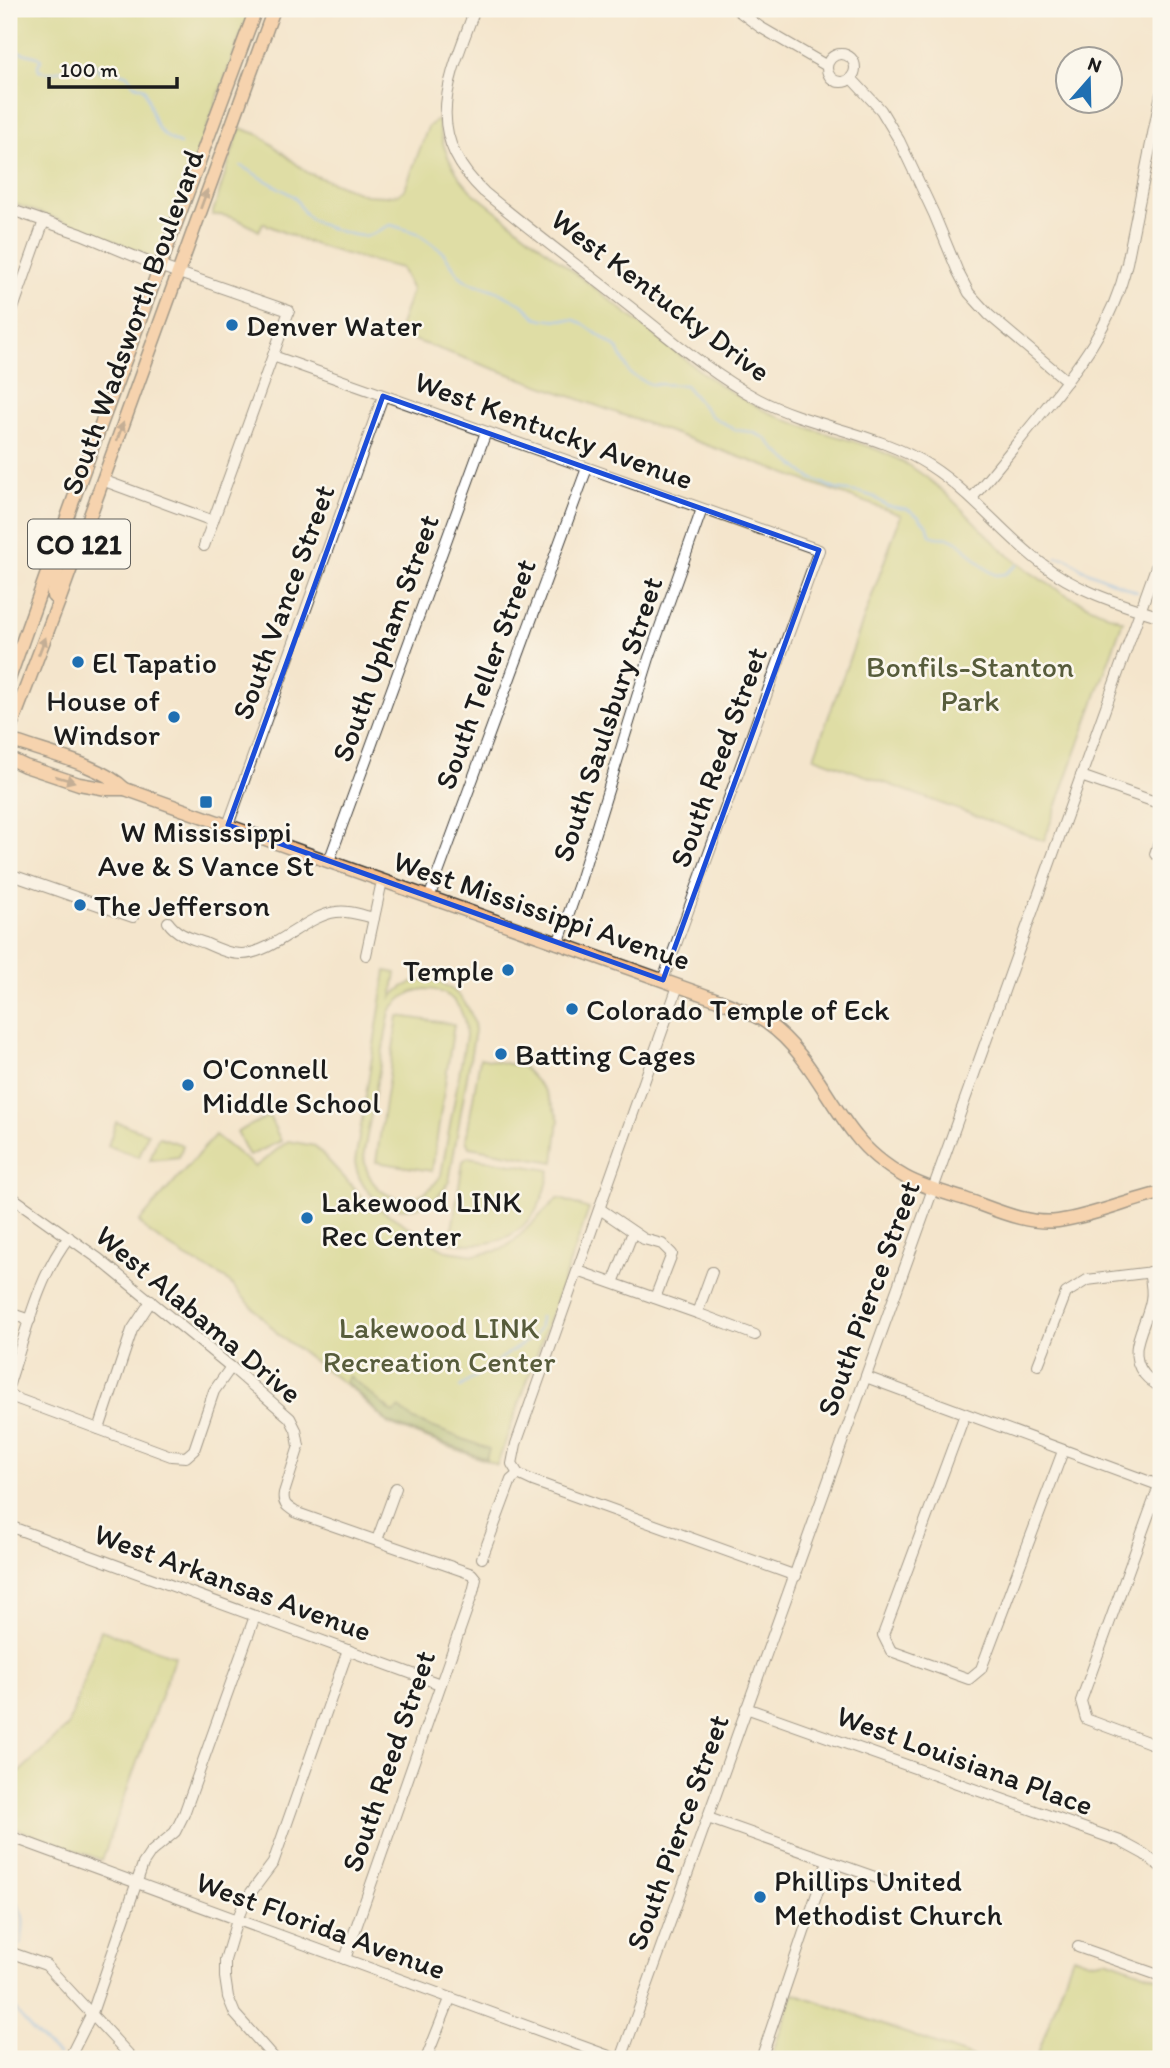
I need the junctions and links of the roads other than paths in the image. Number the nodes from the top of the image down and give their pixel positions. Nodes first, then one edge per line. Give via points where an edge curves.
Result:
1 (256, 9) edge
2 (274, 9) edge
3 (459, 9) edge
4 (736, 9) edge
5 (474, 11) edge
6 (828, 66) junction
7 (851, 78) junction
8 (1161, 94) edge
9 (9, 209) edge
10 (44, 221) junction
11 (161, 267) junction
12 (177, 272) junction
13 (9, 320) edge
14 (273, 356) junction
15 (1068, 381) junction
16 (383, 396) junction
17 (486, 432) junction
18 (587, 468) junction
19 (102, 480) junction
20 (972, 498) junction
21 (702, 509) junction
22 (67, 518) junction
23 (213, 521) junction
24 (204, 547) dead end
25 (819, 550) joint
26 (1161, 553) edge
27 (59, 601) junction
28 (1141, 611) junction
29 (1161, 617) edge
30 (9, 679) edge
31 (9, 732) edge
32 (9, 745) edge
33 (9, 756) edge
34 (1081, 776) junction
35 (125, 789) junction
36 (1161, 803) edge
37 (228, 825) junction
38 (1161, 836) edge
39 (1155, 854) dead end
40 (329, 861) junction
41 (9, 874) edge
42 (382, 881) junction
43 (429, 898) junction
44 (132, 917) dead end
45 (374, 918) junction
46 (168, 922) dead end
47 (558, 944) junction
48 (366, 955) dead end
49 (663, 980) junction
50 (678, 986) junction
51 (933, 1189) junction
52 (1161, 1193) edge
53 (9, 1195) edge
54 (600, 1209) junction
55 (633, 1232) junction
56 (69, 1237) junction
57 (578, 1271) junction
58 (1161, 1271) edge
59 (712, 1272) dead end
60 (1150, 1272) junction
61 (613, 1283) junction
62 (655, 1298) junction
63 (151, 1301) junction
64 (9, 1313) edge
65 (696, 1313) junction
66 (30, 1320) junction
67 (755, 1335) dead end
68 (1038, 1365) dead end
69 (231, 1367) junction
70 (866, 1377) junction
71 (9, 1384) edge
72 (1161, 1387) edge
73 (9, 1394) edge
74 (965, 1414) junction
75 (99, 1429) junction
76 (1063, 1451) junction
77 (516, 1471) junction
78 (1160, 1486) edge
79 (396, 1488) dead end
80 (9, 1526) edge
81 (377, 1540) junction
82 (482, 1558) dead end
83 (796, 1576) junction
84 (476, 1579) joint
85 (255, 1616) junction
86 (348, 1650) junction
87 (440, 1684) junction
88 (746, 1708) junction
89 (1161, 1747) edge
90 (708, 1818) junction
91 (9, 1836) edge
92 (828, 1861) junction
93 (1161, 1867) edge
94 (136, 1882) junction
95 (900, 1886) dead end
96 (237, 1920) junction
97 (1078, 1947) dead end
98 (9, 1952) edge
99 (345, 1959) junction
100 (1161, 1976) edge
101 (450, 1999) junction
102 (92, 2013) junction
103 (69, 2059) edge
104 (133, 2059) edge
105 (275, 2059) edge
106 (426, 2059) edge
107 (619, 2059) edge
108 (761, 2059) edge

1 - 11 main road, South Wadsworth Boulevard / CO 121
12 -> 2 main road, South Wadsworth Boulevard / CO 121
3 - 5 street
4 - 6 street
5 - 20 street, West Kentucky Drive via 447,91 446,120 466,174 727,381 793,415 908,453
6 - 7 street via 835,81
6 - 7 street via 835,56 846,56 854,65
7 - 15 street via 881,110 899,140 972,298
8 - 15 street via 1121,288 1096,341
9 - 10 street
10 - 11 street
10 - 13 street
11 - 12 street
11 - 22 main road, South Wadsworth Boulevard / CO 121
12 - 14 street via 289,312
19 -> 12 main road, South Wadsworth Boulevard / CO 121
14 - 16 street, West Kentucky Avenue
14 - 23 street
15 - 20 street
16 - 17 street, West Kentucky Avenue
16 - 37 street, South Vance Street
17 - 18 street, West Kentucky Avenue
17 - 40 street, South Upham Street
18 - 21 street, West Kentucky Avenue
18 - 43 street, South Teller Street
19 - 23 street
19 - 27 main road, South Wadsworth Boulevard / CO 121
20 - 28 street, West Kentucky Drive via 1050,570 1090,592
21 - 25 street, West Kentucky Avenue
21 - 47 street, South Saulsbury Street
22 - 27 main road via 52,596
22 - 30 main road, South Wadsworth Boulevard / CO 121
23 - 24 street
25 - 49 street, South Reed Street
26 - 28 street, South Pierce Street
31 -> 27 main road, South Wadsworth Boulevard / CO 121
28 - 29 street
28 - 34 street, South Pierce Street
32 - 35 main road, West Mississippi Avenue via 19,743 97,771
33 -> 35 main road, West Mississippi Avenue via 79,784
34 - 36 street
34 - 51 street, South Pierce Street
35 - 37 main road, West Mississippi Avenue
37 - 40 main road, West Mississippi Avenue
38 - 39 street
40 - 42 main road, West Mississippi Avenue
41 - 44 street
42 - 43 main road, West Mississippi Avenue
42 - 45 street
43 - 47 main road, West Mississippi Avenue
45 - 46 street via 332,913 260,950 241,954 189,937
45 - 48 street
47 - 49 main road, West Mississippi Avenue
49 - 50 main road, West Mississippi Avenue
50 - 51 main road, West Mississippi Avenue via 768,1024 793,1046 864,1145 895,1171
50 - 54 street
51 - 52 main road, West Mississippi Avenue via 1042,1221 1077,1217
51 - 70 street, South Pierce Street
53 - 56 street, West Alabama Drive
54 - 55 street
54 - 57 street
55 - 61 street
55 - 62 street via 662,1244 672,1254
56 - 63 street, West Alabama Drive
56 - 66 street via 48,1271
57 - 61 street
57 - 77 street via 516,1444 512,1461
58 - 60 street
59 - 65 street
60 - 68 street via 1087,1280 1066,1293
60 - 72 street via 1151,1302 1136,1349 1140,1370
61 - 62 street
62 - 65 street
63 - 69 street, West Alabama Drive
63 - 75 street via 132,1330
64 - 66 street
65 - 67 street
66 - 71 street
69 - 75 street via 214,1391 194,1450 186,1457 171,1456
69 - 81 street, West Alabama Drive via 290,1418 296,1430 299,1446 284,1493 285,1506
70 - 74 street
70 - 83 street, South Pierce Street
73 - 75 street
74 - 76 street
74 - 76 street via 883,1635 891,1651 969,1679 981,1670
76 - 78 street
77 - 82 street
77 - 83 street
78 - 89 street via 1081,1701 1086,1719
79 - 81 street
80 - 85 street, West Arkansas Avenue
81 - 84 street, West Alabama Drive
83 - 88 street, South Pierce Street
84 - 87 street, South Reed Street
85 - 86 street, West Arkansas Avenue
85 - 94 street via 181,1822 149,1854
86 - 87 street, West Arkansas Avenue
86 - 96 street via 273,1863 246,1899
87 - 99 street, South Reed Street
88 - 90 street, South Pierce Street
88 - 93 street, West Louisiana Place via 1120,1841
90 - 92 street
90 - 107 street, South Pierce Street
91 - 94 street, West Florida Avenue
92 - 95 street
92 - 108 street
94 - 96 street, West Florida Avenue
94 - 102 street
96 - 99 street, West Florida Avenue
96 - 105 street via 225,1960 228,1997 235,2014
97 - 100 street
98 - 102 street via 46,1965
99 - 101 street, West Florida Avenue
101 - 106 street
101 - 107 street, West Florida Avenue
102 - 103 street
102 - 104 street

